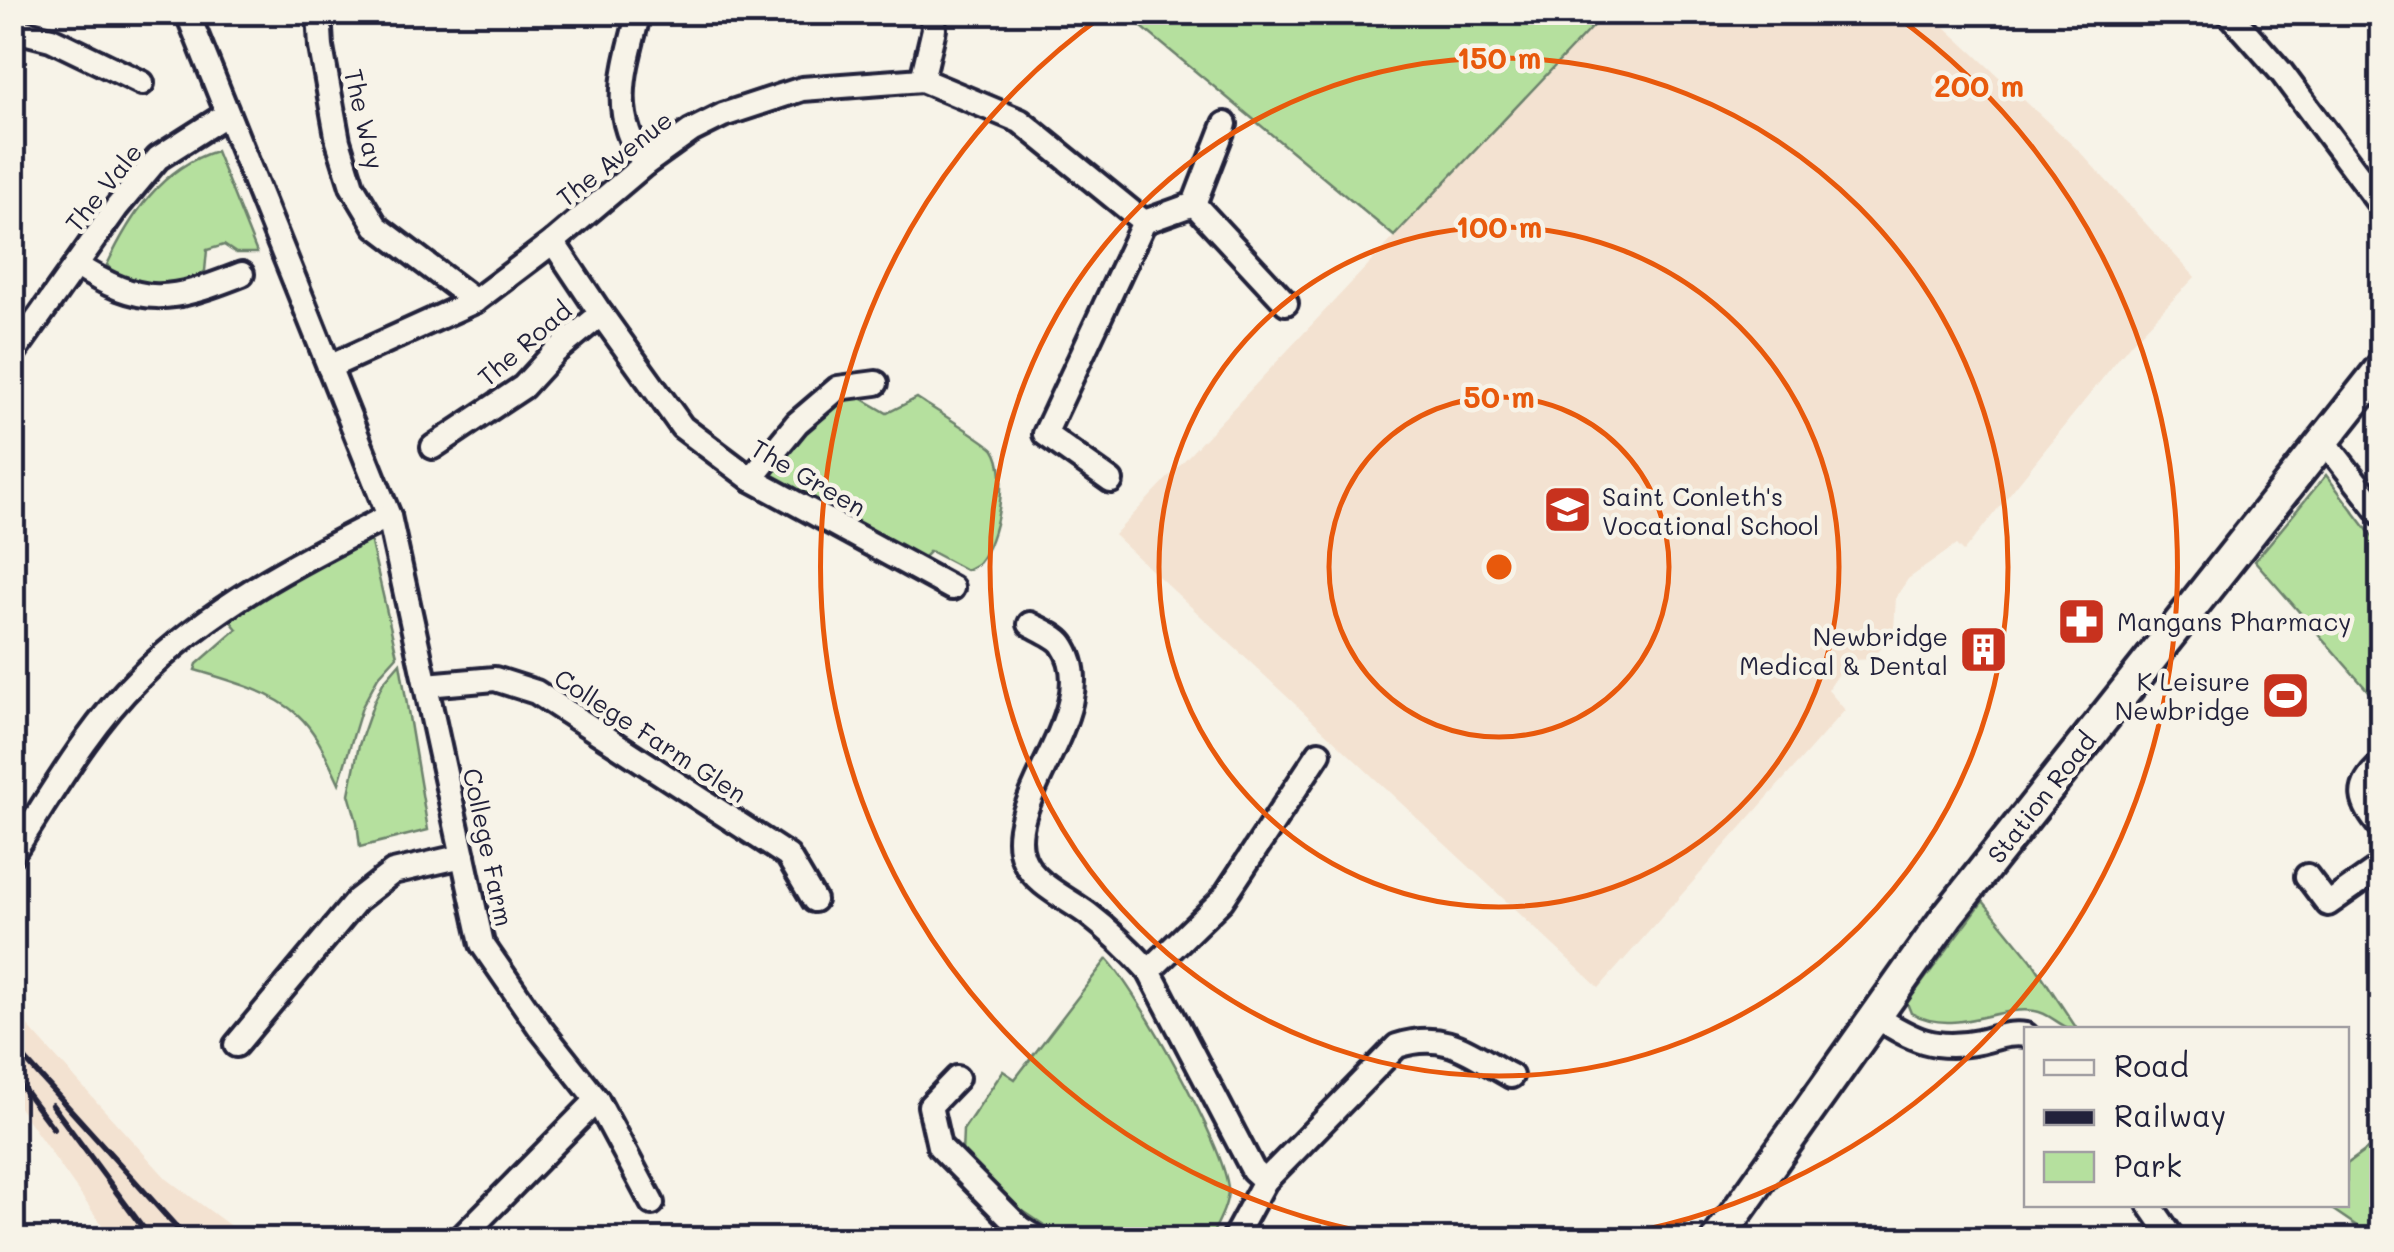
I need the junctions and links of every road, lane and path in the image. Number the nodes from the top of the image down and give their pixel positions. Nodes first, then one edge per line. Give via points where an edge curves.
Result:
1 (186, 12) edge
2 (320, 12) edge
3 (639, 12) edge
4 (932, 12) edge
5 (2228, 12) edge
6 (25, 25) edge
7 (922, 80) junction
8 (142, 83) dead end
9 (227, 114) junction
10 (1224, 124) dead end
11 (645, 164) junction
12 (1194, 204) junction
13 (2382, 207) edge
14 (1144, 222) junction
15 (553, 242) junction
16 (76, 265) junction
17 (242, 274) dead end
18 (475, 301) junction
19 (1286, 304) dead end
20 (601, 314) junction
21 (14, 348) edge
22 (2382, 367) edge
23 (329, 368) junction
24 (876, 382) dead end
25 (2324, 442) junction
26 (433, 447) dead end
27 (751, 479) junction
28 (1110, 481) dead end
29 (2382, 515) edge
30 (388, 516) junction
31 (952, 588) dead end
32 (1030, 624) dead end
33 (426, 685) junction
34 (1319, 753) dead end
35 (2382, 764) edge
36 (2382, 829) edge
37 (12, 854) edge
38 (463, 856) junction
39 (2382, 866) edge
40 (2307, 876) dead end
41 (814, 900) dead end
42 (1149, 971) junction
43 (1875, 1016) junction
44 (2024, 1035) edge
45 (236, 1045) dead end
46 (1511, 1076) dead end
47 (957, 1078) dead end
48 (597, 1100) junction
49 (1265, 1181) junction
50 (652, 1203) dead end
51 (2152, 1207) edge
52 (459, 1240) edge
53 (1038, 1240) edge
54 (1233, 1240) edge
55 (1717, 1240) edge
56 (2174, 1240) edge

1 - 9 street, College Farm
2 - 18 street, The Way via 338,142 352,186 376,226
3 - 11 street via 622,107 630,142
4 - 7 street
5 - 13 street
6 - 8 street
7 - 11 street, The Avenue via 802,90 723,115
7 - 14 street, The Avenue via 1020,121
9 - 16 street, The Vale via 158,158
9 - 23 street, College Farm
10 - 12 street
11 - 15 street, The Avenue
12 - 14 street
12 - 19 street
14 - 28 street via 1045,434
15 - 18 street, The Avenue
15 - 20 street, The Green
16 - 17 street, The Vale via 146,298 196,292
16 - 21 street, The Vale
18 - 23 street, The Avenue
20 - 26 street, The Road via 523,387
20 - 27 street, The Green via 682,427
22 - 25 main road, Station Road
23 - 30 street, College Farm
24 - 27 street via 838,388
25 - 29 street
25 - 43 main road, Station Road via 1954,906
27 - 31 street, The Green
30 - 33 street, College Farm
30 - 37 street via 218,610 136,680
32 - 42 street via 1061,642 1075,677 1066,720 1019,838 1024,861
33 - 38 street, College Farm
33 - 41 street, College Farm Glen via 495,679 536,692 788,856
34 - 42 street via 1222,900
35 - 36 street via 2361,792
38 - 45 street via 394,872 357,900
38 - 48 street, College Farm via 482,944
39 - 40 street via 2328,904
42 - 49 street via 1253,1170
43 - 44 street via 1910,1038 1942,1047
43 - 55 main road, Station Road
46 - 49 street via 1453,1044 1420,1038 1396,1046
47 - 53 street via 930,1106 939,1146
48 - 50 street, College Farm
48 - 52 street
49 - 54 street
51 - 56 street

